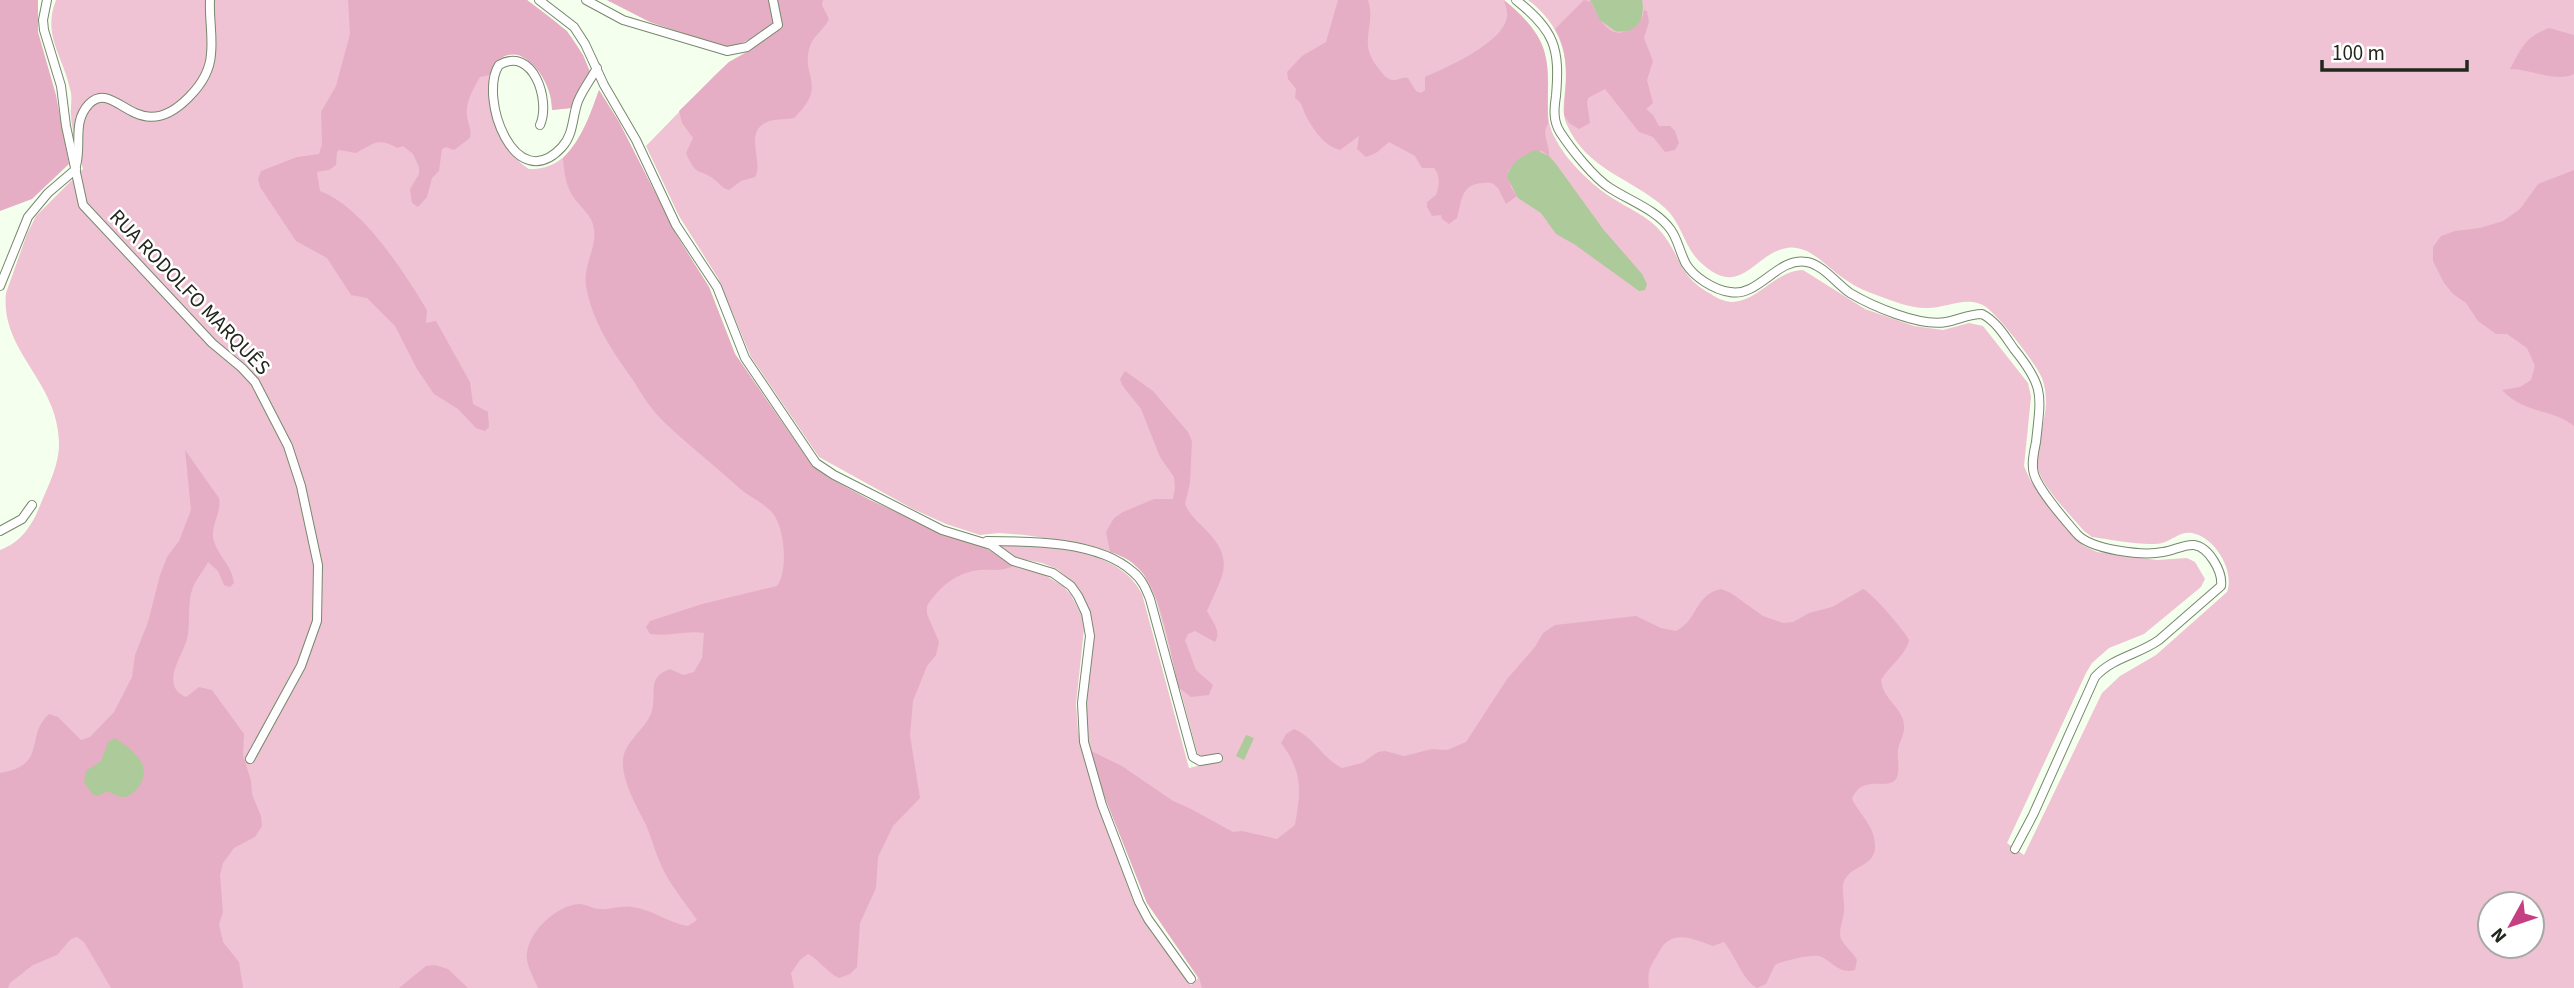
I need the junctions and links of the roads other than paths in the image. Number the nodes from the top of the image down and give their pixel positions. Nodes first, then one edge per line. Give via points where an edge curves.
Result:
1 (47, 0) edge
2 (210, 0) edge
3 (538, 0) edge
4 (586, 0) edge
5 (774, 0) edge
6 (1516, 0) edge
7 (597, 68) junction
8 (540, 125) dead end
9 (76, 169) junction
10 (0, 286) edge
11 (32, 505) dead end
12 (0, 531) edge
13 (981, 541) junction
14 (1218, 758) dead end
15 (250, 759) dead end
16 (2015, 849) dead end
17 (1192, 979) dead end

1 - 9 street, RUA RODOLFO MARQUÊS via 44,30 61,86
2 - 9 street via 211,55 199,86 177,108 157,118 134,113 106,98 94,99 78,122
3 - 7 street via 574,27
4 - 5 street via 636,25 727,51 747,47 778,25
6 - 16 street via 1535,16 1557,52 1554,111 1560,132 1606,186 1650,211 1670,229 1697,276 1730,293 1741,292 1779,269 1807,262 1873,305 1916,319 1944,323 1982,314 2037,380 2034,473 2078,536 2097,547 2157,553 2193,544 2209,553 2221,586 2159,640 2116,660 2095,677
7 - 8 street via 578,102 565,144 533,162 514,152 499,123 493,78 499,65 520,61 532,72 543,93
7 - 13 street via 676,225 717,287 745,358 816,463 942,530
9 - 10 street via 28,217
9 - 15 street, RUA RODOLFO MARQUÊS via 87,210 255,383 295,465 318,565 317,621 300,666
11 - 12 street via 19,522
13 - 14 street via 1070,546 1132,571 1150,599 1193,757 1198,761
13 - 17 street via 1013,561 1053,573 1071,586 1083,604 1090,636 1082,722 1091,771 1139,902

